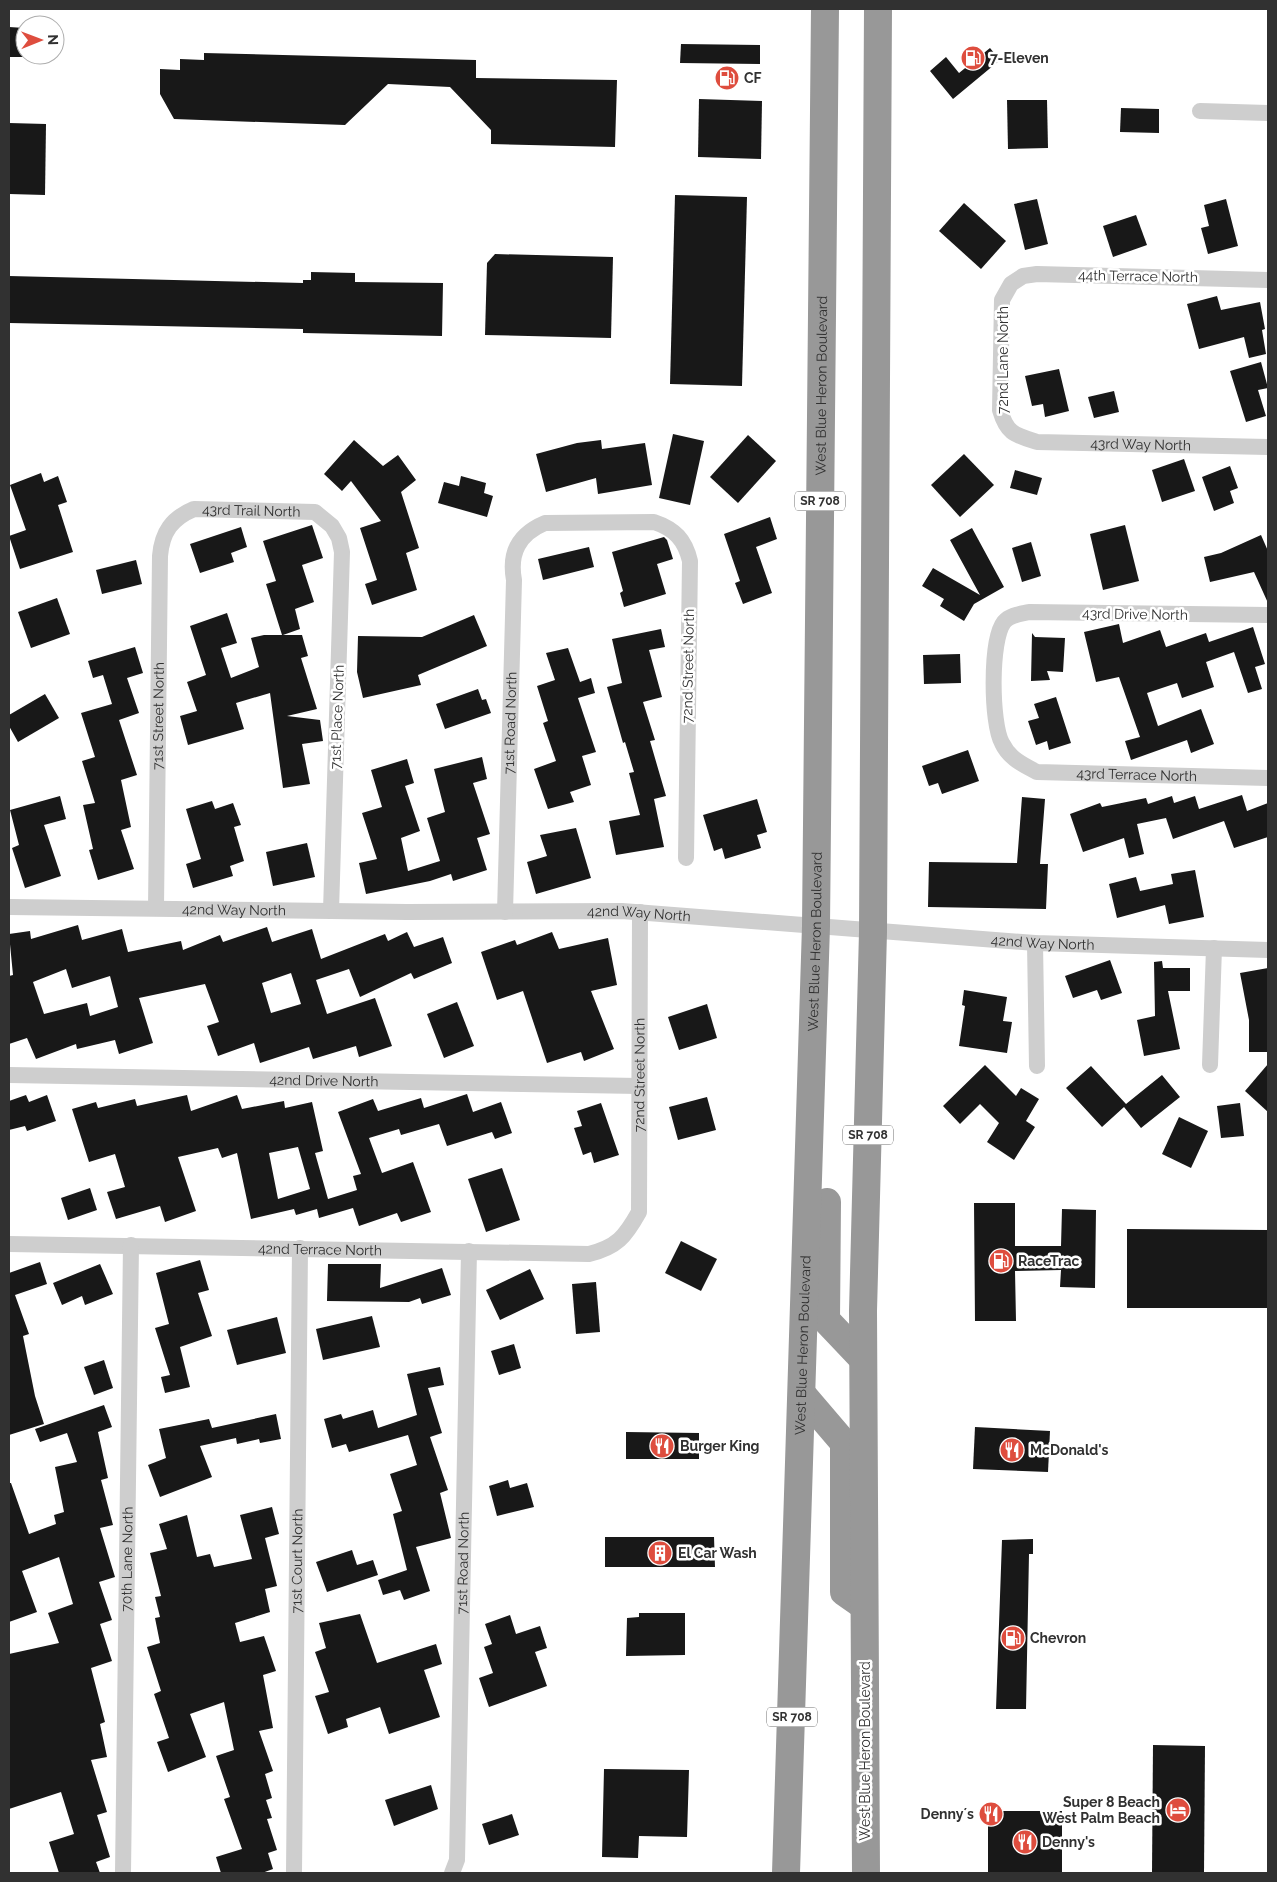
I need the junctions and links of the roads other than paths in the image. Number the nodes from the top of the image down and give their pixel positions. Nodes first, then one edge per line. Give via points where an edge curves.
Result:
1 (825, 9) edge
2 (878, 9) edge
3 (1200, 110) dead end
4 (1268, 113) edge
5 (1268, 280) edge
6 (1011, 284) joint
7 (1014, 435) joint
8 (1268, 447) edge
9 (170, 524) joint
10 (332, 526) joint
11 (680, 536) joint
12 (1268, 615) edge
13 (1010, 756) joint
14 (1268, 778) edge
15 (686, 858) dead end
16 (9, 907) edge
17 (156, 908) junction
18 (331, 911) junction
19 (505, 912) junction
20 (640, 912) junction
21 (816, 926) junction
22 (873, 932) junction
23 (1035, 942) junction
24 (1214, 948) junction
25 (1268, 950) edge
26 (1210, 1065) dead end
27 (1037, 1066) dead end
28 (9, 1075) edge
29 (639, 1086) junction
30 (810, 1136) junction
31 (626, 1235) joint
32 (9, 1244) edge
33 (131, 1245) junction
34 (300, 1248) junction
35 (469, 1250) junction
36 (863, 1360) junction
37 (802, 1395) junction
38 (864, 1606) junction
39 (123, 1873) edge
40 (294, 1873) edge
41 (452, 1873) edge
42 (786, 1873) edge
43 (866, 1873) edge

1 - 21 highway, West Blue Heron Boulevard / SR 708
2 - 22 highway, West Blue Heron Boulevard / SR 708
3 - 4 street
5 - 6 street, 44th Terrace North via 1037,274 1023,276
6 - 7 street, 72nd Lane North via 1002,300 1000,410 1004,424
7 - 8 street, 43rd Way North via 1037,442
9 - 10 street, 43rd Trail North via 194,508 315,512
9 - 17 street, 71st Street North via 161,542 160,556
10 - 18 street, 71st Place North via 342,552
11 - 15 street, 72nd Street North via 690,561
11 - 19 street, 71st Road North via 668,526 654,522 545,523 532,528 521,538 514,552
12 - 13 street, 43rd Drive North via 1016,614 1005,622 996,642 994,717 1002,744
13 - 14 street, 43rd Terrace North via 1037,772
16 - 17 street, 42nd Way North
17 - 18 street, 42nd Way North
18 - 19 street, 42nd Way North
19 - 20 street, 42nd Way North
20 - 21 street, 42nd Way North
20 - 29 street, 72nd Street North
21 - 22 street, 42nd Way North
21 - 30 highway, West Blue Heron Boulevard / SR 708
22 - 23 street, 42nd Way North
22 - 36 highway, West Blue Heron Boulevard / SR 708
23 - 24 street, 42nd Way North
23 - 27 street
24 - 25 street, 42nd Way North
24 - 26 street
28 - 29 street, 42nd Drive North
29 - 31 street, 72nd Street North via 639,1212
30 - 36 highway via 826,1194 826,1320
30 - 37 highway, West Blue Heron Boulevard / SR 708
31 - 35 street, 42nd Terrace North via 603,1250 589,1254
32 - 33 street, 42nd Terrace North
33 - 34 street, 42nd Terrace North
33 - 39 street, 70th Lane North
34 - 35 street, 42nd Terrace North
34 - 40 street, 71st Court North
35 - 41 street, 71st Road North via 457,1860
36 - 38 highway, West Blue Heron Boulevard / SR 708
37 - 38 highway via 844,1443 844,1592
37 - 42 highway, West Blue Heron Boulevard / SR 708
38 - 43 highway, West Blue Heron Boulevard / SR 708

